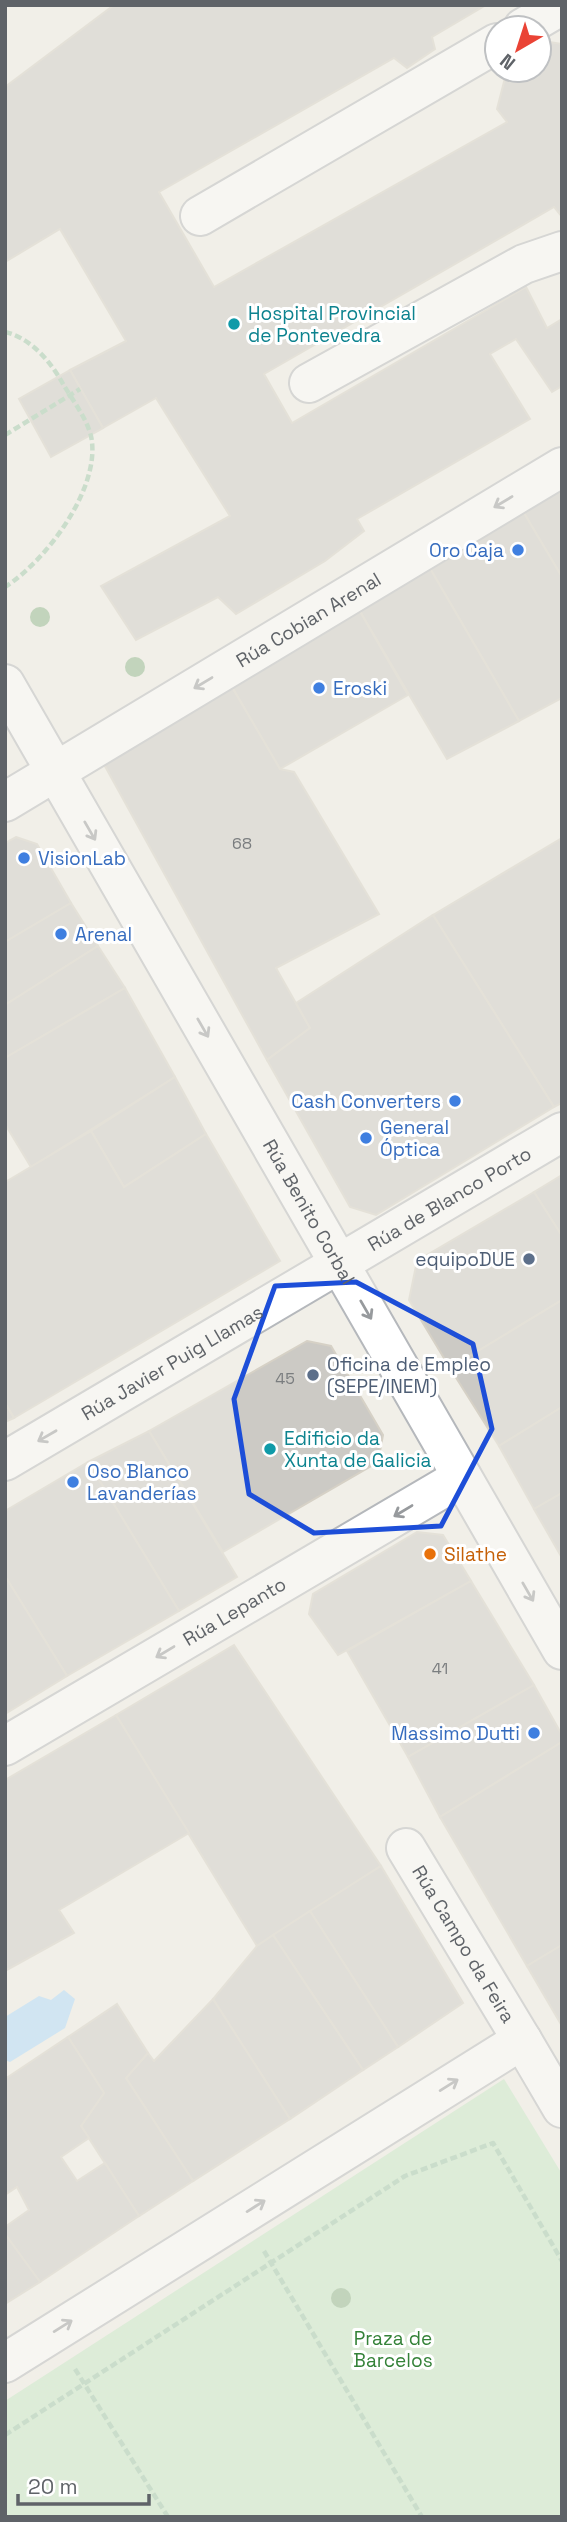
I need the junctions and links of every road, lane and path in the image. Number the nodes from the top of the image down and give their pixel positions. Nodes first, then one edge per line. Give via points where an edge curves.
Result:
1 (483, 51) edge
2 (201, 216) dead end
3 (562, 251) edge
4 (5, 332) edge
5 (309, 383) dead end
6 (80, 389) dead end
7 (70, 395) junction
8 (5, 435) edge
9 (562, 467) edge
10 (5, 587) edge
11 (5, 684) edge
12 (56, 772) junction
13 (5, 802) edge
14 (562, 1132) edge
15 (338, 1265) junction
16 (5, 1461) edge
17 (463, 1477) junction
18 (562, 1650) edge
19 (5, 1746) edge
20 (406, 1848) dead end
21 (522, 2040) junction
22 (562, 2108) edge
23 (242, 2214) junction
24 (562, 2261) edge
25 (271, 2263) junction
26 (52, 2333) junction
27 (5, 2363) edge
28 (84, 2384) junction
29 (5, 2435) edge
30 (167, 2517) edge
31 (422, 2517) edge

1 - 2 street
3 - 5 street via 524,264
4 - 7 path via 43,355
6 - 7 path
7 - 8 path
7 - 10 path via 91,434 89,469 64,528 43,555
9 -> 12 street, Rúa Cobian Arenal
11 - 12 street, Rúa Benito Corbal
12 - 13 street, Rúa Cobian Arenal
12 -> 15 street, Rúa Benito Corbal
14 - 15 street, Rúa de Blanco Porto
15 -> 16 street, Rúa Javier Puig Llamas
15 -> 17 street, Rúa Benito Corbal
17 -> 18 street, Rúa Benito Corbal
17 -> 19 street, Rúa Lepanto
20 - 21 street, Rúa Campo da Feira
21 - 22 street
23 -> 21 street
23 - 25 path
26 -> 23 street
24 - 25 path via 493,2143 405,2176
25 - 28 path
25 - 31 path
26 - 27 street
26 - 28 path
28 - 29 path
28 - 30 path

